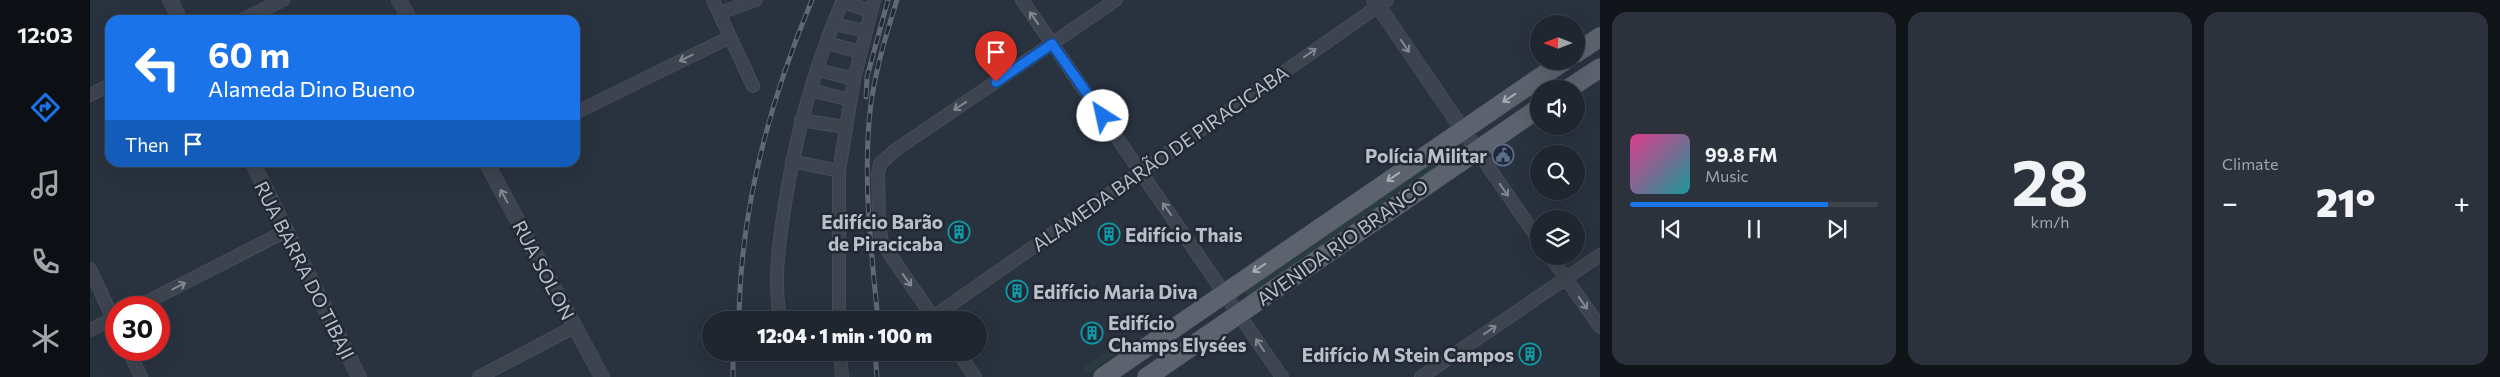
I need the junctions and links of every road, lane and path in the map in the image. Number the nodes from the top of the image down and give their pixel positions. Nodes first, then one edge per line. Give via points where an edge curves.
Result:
1 (170, 0) edge
2 (283, 0) edge
3 (399, 0) edge
4 (713, 0) edge
5 (756, 0) edge
6 (1022, 0) edge
7 (1116, 0) edge
8 (843, 1) edge
9 (1380, 2) edge
10 (872, 6) edge
11 (720, 13) junction
12 (178, 15) edge
13 (252, 15) edge
14 (407, 15) edge
15 (834, 24) junction
16 (866, 31) junction
17 (730, 37) junction
18 (1600, 37) edge
19 (827, 43) junction
20 (1052, 44) junction
21 (1585, 47) edge
22 (860, 52) junction
23 (1600, 68) edge
24 (818, 70) junction
25 (1551, 70) edge
26 (854, 79) junction
27 (1582, 80) edge
28 (753, 86) dead end
29 (105, 88) edge
30 (811, 90) junction
31 (90, 95) edge
32 (850, 100) junction
33 (580, 111) edge
34 (1530, 114) edge
35 (801, 120) junction
36 (844, 127) junction
37 (1462, 130) junction
38 (1476, 150) junction
39 (792, 161) junction
40 (254, 167) edge
41 (489, 167) edge
42 (839, 171) junction
43 (1141, 172) junction
44 (1530, 227) edge
45 (286, 231) junction
46 (1600, 255) edge
47 (1557, 265) edge
48 (90, 269) edge
49 (1566, 278) junction
50 (1224, 292) junction
51 (159, 296) edge
52 (105, 300) edge
53 (779, 311) edge
54 (839, 311) edge
55 (929, 311) edge
56 (944, 311) edge
57 (1239, 313) junction
58 (105, 324) edge
59 (574, 327) junction
60 (1600, 327) edge
61 (90, 330) edge
62 (133, 361) edge
63 (841, 361) edge
64 (964, 361) edge
65 (141, 377) edge
66 (359, 377) edge
67 (479, 377) edge
68 (602, 377) edge
69 (842, 377) edge
70 (975, 377) edge
71 (1103, 377) edge
72 (1147, 377) edge
73 (1282, 377) edge
74 (1421, 377) edge

1 - 12 street
2 - 13 street
3 - 14 street
4 - 11 street
5 - 11 street
20 -> 6 street
7 - 20 street
8 - 10 street
8 - 15 street
9 -> 37 street
43 -> 9 street, ALAMEDA BARÃO DE PIRACICABA
10 - 16 street
11 - 17 street
15 - 16 street
15 - 19 street
16 - 22 street
17 - 28 street
17 -> 33 street
18 - 21 main road
19 - 22 street
19 - 24 street
20 - 43 street
20 -> 55 street via 887,156 879,166 879,224 885,249
22 - 26 street
23 - 27 main road
24 - 26 street
24 - 30 street
25 -> 37 main road, AVENIDA RIO BRANCO
26 - 32 street
29 - 31 street
30 - 32 street
30 - 35 street
32 - 36 street
34 - 38 main road, AVENIDA RIO BRANCO
35 - 36 street
35 - 39 street
36 - 42 street
37 - 38 street
37 -> 50 main road, AVENIDA RIO BRANCO
38 -> 44 street
38 - 57 main road, AVENIDA RIO BRANCO
39 - 42 street
39 - 53 street via 777,260
40 - 45 street, RUA BARRA DO TIBAJI
59 -> 41 street, RUA SOLON
42 - 54 street
50 -> 43 street
43 - 56 street, ALAMEDA BARÃO DE PIRACICABA
51 -> 45 street
45 - 66 street, RUA BARRA DO TIBAJI
46 - 49 street
47 - 49 street
48 - 52 street
49 -> 60 street
74 -> 49 street
50 - 57 street
50 - 71 main road, AVENIDA RIO BRANCO
57 - 72 main road, AVENIDA RIO BRANCO
73 -> 57 street
58 - 61 street
59 - 67 street
59 - 68 street, RUA SOLON
62 - 65 street
63 - 69 street
64 - 70 street

